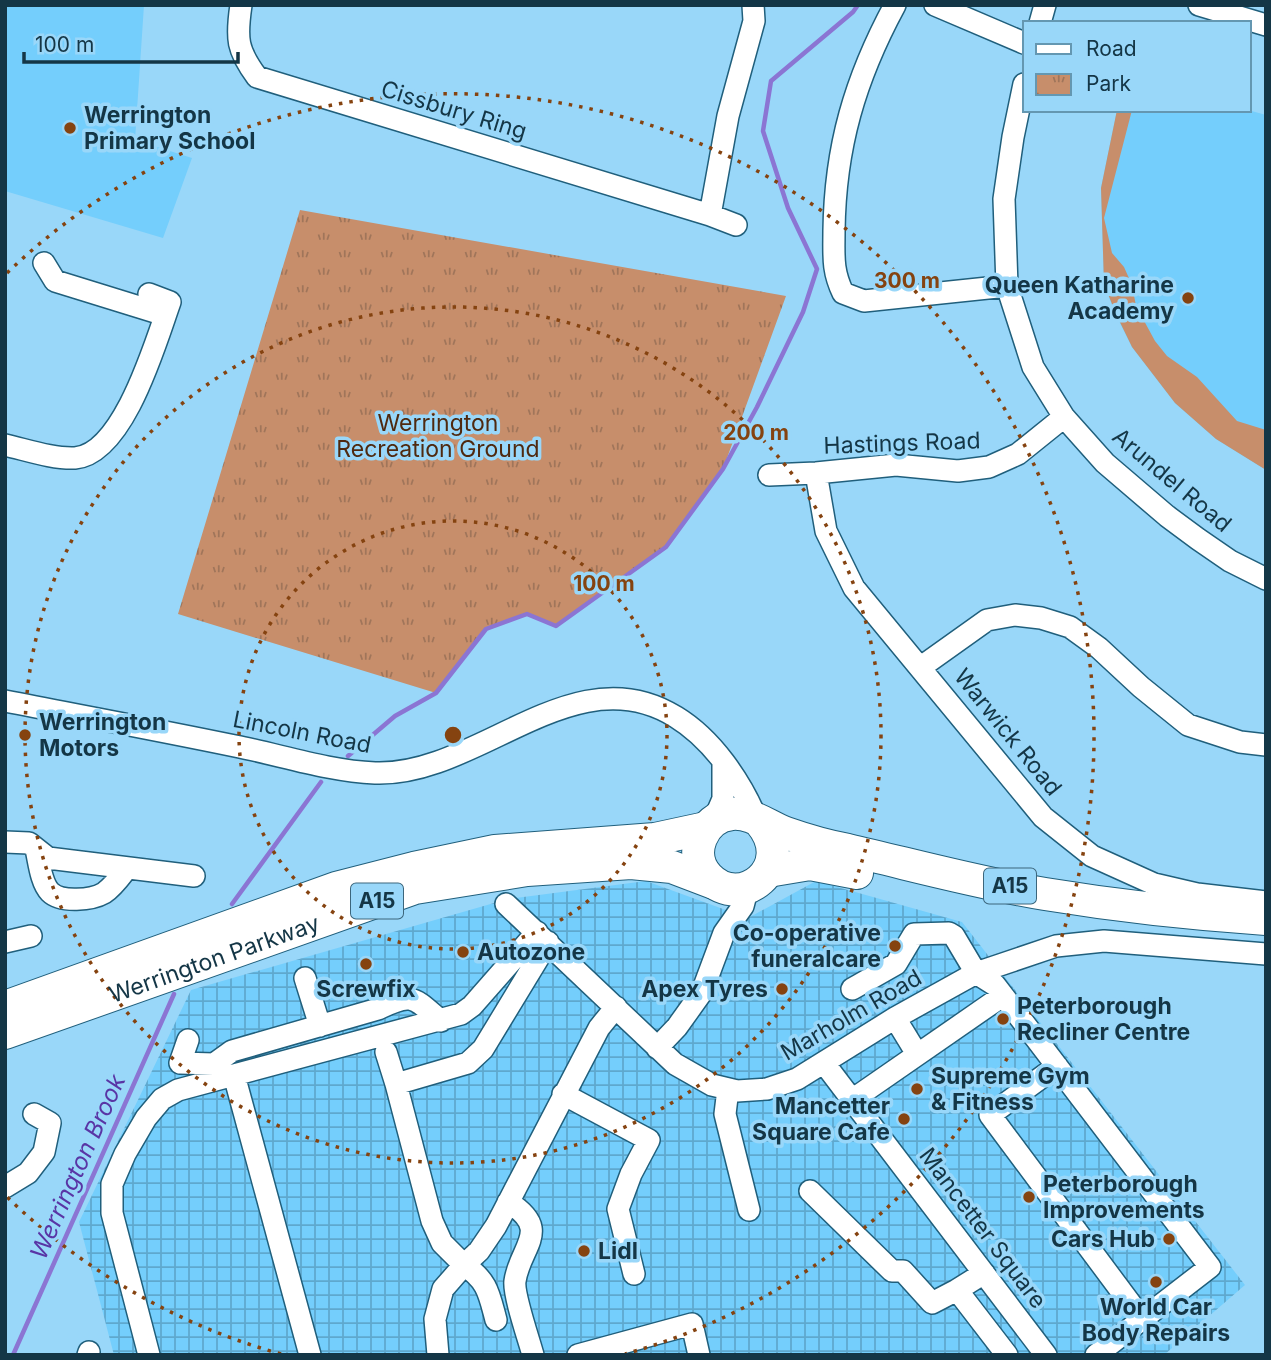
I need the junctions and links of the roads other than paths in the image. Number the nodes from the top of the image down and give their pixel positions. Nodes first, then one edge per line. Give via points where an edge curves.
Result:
1 (241, 5) edge
2 (753, 5) edge
3 (895, 5) edge
4 (935, 5) edge
5 (1209, 7) edge
6 (1266, 25) edge
7 (1023, 43) edge
8 (1023, 89) edge
9 (710, 215) junction
10 (736, 225) dead end
11 (44, 263) dead end
12 (1007, 286) junction
13 (149, 294) dead end
14 (165, 315) junction
15 (1064, 418) junction
16 (5, 445) edge
17 (816, 473) junction
18 (769, 475) dead end
19 (1266, 579) edge
20 (921, 667) junction
21 (5, 701) edge
22 (1266, 745) edge
23 (723, 764) junction
24 (759, 821) junction
25 (710, 824) junction
26 (5, 842) edge
27 (36, 849) junction
28 (601, 854) junction
29 (566, 856) junction
30 (127, 868) junction
31 (194, 876) dead end
32 (737, 882) junction
33 (1266, 902) edge
34 (506, 904) dead end
35 (1266, 919) edge
36 (724, 933) junction
37 (31, 936) dead end
38 (542, 937) junction
39 (5, 942) edge
40 (1253, 945) edge
41 (1266, 954) edge
42 (976, 973) junction
43 (305, 978) dead end
44 (852, 989) dead end
45 (995, 993) junction
46 (5, 1007) edge
47 (616, 1007) junction
48 (895, 1018) junction
49 (441, 1020) junction
50 (320, 1026) junction
51 (5, 1033) edge
52 (188, 1040) dead end
53 (657, 1048) junction
54 (386, 1052) dead end
55 (917, 1054) junction
56 (824, 1063) junction
57 (1057, 1066) junction
58 (234, 1075) junction
59 (396, 1084) junction
60 (728, 1089) junction
61 (563, 1094) junction
62 (852, 1100) junction
63 (49, 1118) dead end
64 (5, 1188) edge
65 (810, 1191) dead end
66 (508, 1202) junction
67 (749, 1210) dead end
68 (464, 1265) junction
69 (984, 1273) junction
70 (634, 1274) dead end
71 (957, 1290) junction
72 (1142, 1319) junction
73 (496, 1320) dead end
74 (149, 1355) edge
75 (310, 1355) edge
76 (438, 1355) edge
77 (533, 1355) edge
78 (578, 1355) edge
79 (699, 1355) edge
80 (1007, 1355) edge
81 (1046, 1355) edge
82 (1096, 1355) edge

1 - 9 street, Cissbury Ring via 241,55 257,77
2 - 9 street via 754,21 728,116
3 - 12 street via 872,47 845,128 834,203 834,276 843,293 864,301
4 - 7 street
5 - 6 street
8 - 12 street, Arundel Road via 1004,199
9 - 10 street, Cissbury Ring
11 - 14 street via 55,281
12 - 15 street, Arundel Road via 1033,367
13 - 14 street via 170,302
14 - 16 street via 137,394 116,429 95,449 76,458
15 - 17 street, Hastings Road via 1018,454 989,467 958,471 896,465
15 - 19 street, Arundel Road via 1105,463 1167,516 1230,561
17 - 18 street, Hastings Road
17 - 20 street, Warwick Road via 826,531 854,588
20 - 22 street via 987,620 1015,615 1041,618 1070,627 1099,648 1188,725 1240,742
20 - 33 street, Warwick Road via 1043,817 1092,856 1154,884
21 - 23 street, Lincoln Road via 379,773 430,765 565,707 592,700 632,701 668,712 689,725 708,741
23 - 24 street, Lincoln Road via 745,792
23 - 25 street via 723,799
24 - 25 highway, A15 via 735,813
24 - 32 highway via 773,844 772,863
24 - 35 highway, A15 via 832,847 1042,893 1146,909
25 - 28 highway, Werrington Parkway / A15
25 - 32 highway via 701,837 698,858 702,868
26 - 27 street
27 - 30 street via 48,858
27 - 30 street via 45,885 58,897 102,895
28 - 29 highway, Werrington Parkway / A15
28 - 32 highway, Werrington Parkway / A15
29 - 46 highway, Werrington Parkway / A15 via 495,851 336,888
29 - 51 highway, Werrington Parkway / A15 via 527,870 415,888
30 - 31 street
32 - 36 street via 723,906
32 - 36 street via 743,906
32 - 40 highway, A15 via 793,866 826,866 962,897
34 - 38 street, Marholm Road
36 - 53 street via 702,992
37 - 39 street
38 - 47 street, Marholm Road
38 - 49 street via 472,1006
38 - 59 street via 484,1049 468,1063
40 - 41 street, Marholm Road
40 - 42 street, Marholm Road via 1104,941 1056,946
42 - 44 street via 954,936 922,932 911,936 896,964
42 - 45 street
42 - 48 street, Marholm Road
43 - 50 street
45 - 55 street
45 - 57 street
47 - 53 street, Marholm Road
47 - 61 street via 599,1028
48 - 55 street
48 - 56 street, Marholm Road
49 - 50 street via 413,999 401,998
49 - 58 street
50 - 52 street via 232,1051 214,1064 180,1063
53 - 60 street, Marholm Road via 687,1071
54 - 59 street
55 - 62 street
56 - 60 street, Marholm Road via 767,1089
56 - 62 street, Mancetter Square
57 - 72 street via 990,1115
57 - 72 street via 1210,1267
58 - 74 street via 162,1099 139,1130 112,1184 112,1213
58 - 75 street
59 - 68 street via 432,1220 442,1243
60 - 67 street via 725,1114
61 - 66 street
61 - 70 street via 649,1140 618,1209
62 - 69 street, Mancetter Square
63 - 64 street via 44,1152 28,1173
65 - 71 street via 932,1303
66 - 68 street via 496,1226
66 - 77 street via 522,1211 532,1228 514,1283
68 - 73 street via 485,1284
68 - 76 street via 443,1289 435,1319
69 - 71 street
69 - 81 street, Mancetter Square
71 - 80 street
72 - 82 street
78 - 79 street via 692,1324

